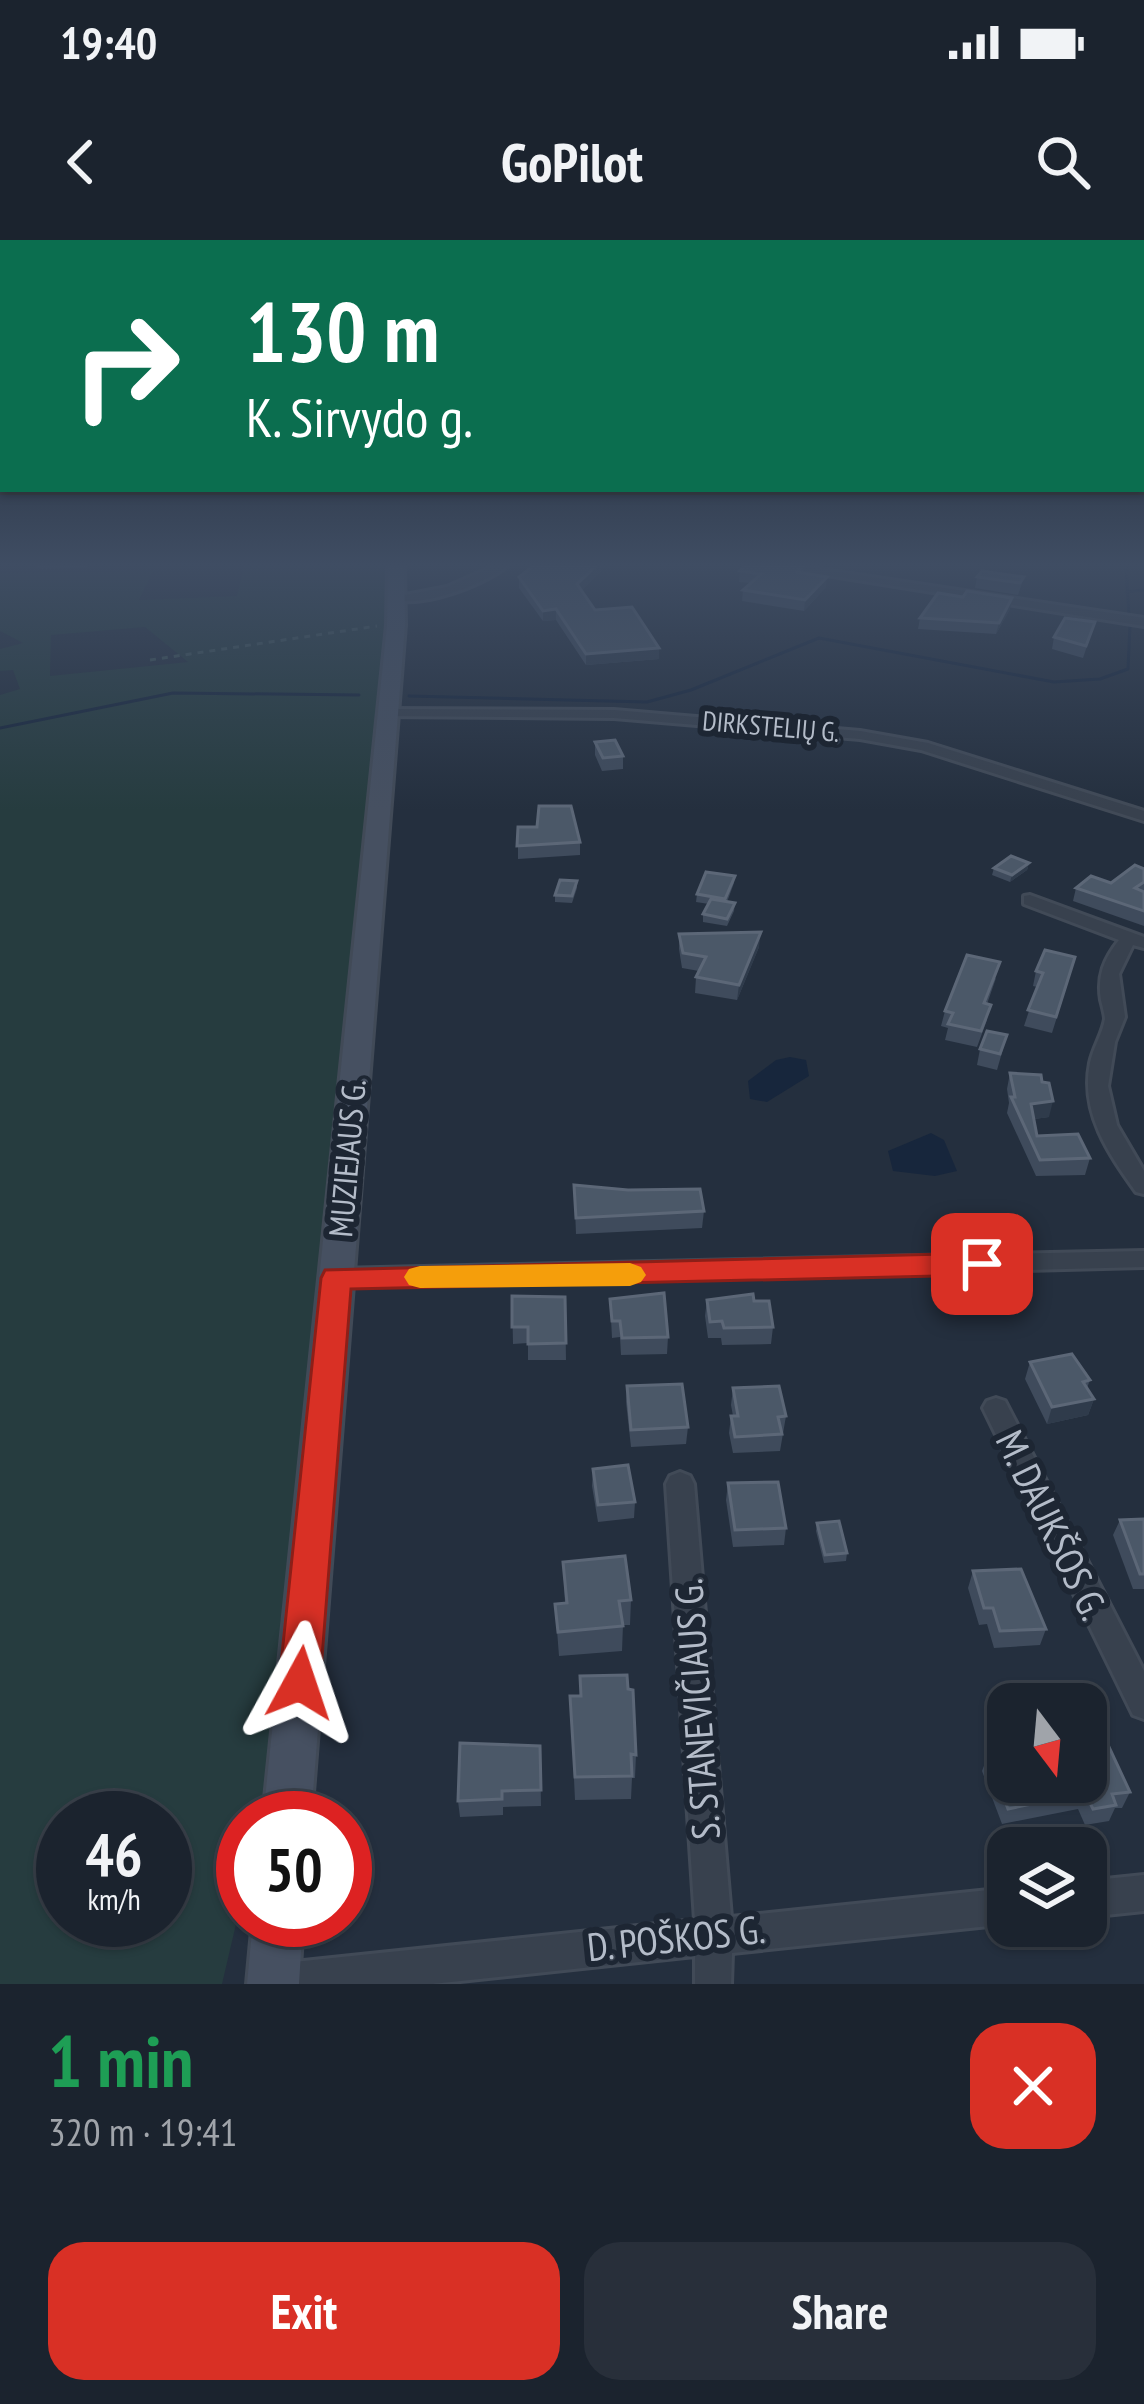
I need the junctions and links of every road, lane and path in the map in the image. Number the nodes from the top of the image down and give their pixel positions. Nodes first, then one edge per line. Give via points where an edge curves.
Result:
1 (239, 647) edge
2 (393, 647) edge
3 (150, 660) dead end
4 (386, 713) junction
5 (1144, 816) edge
6 (1030, 900) dead end
7 (1137, 940) edge
8 (1144, 1187) edge
9 (1144, 1259) edge
10 (336, 1278) junction
11 (996, 1408) dead end
12 (680, 1484) dead end
13 (1144, 1704) edge
14 (289, 1791) edge
15 (1144, 1893) edge
16 (1107, 1897) edge
17 (987, 1908) edge
18 (713, 1933) junction
19 (276, 1947) edge
20 (273, 1983) edge
21 (712, 1984) edge

1 - 3 path
2 - 4 main road, MUZIEJAUS G.
4 - 5 street, DIRKSTELIŲ G. via 596,713 860,735 923,746
4 - 10 main road, MUZIEJAUS G.
6 - 7 street
7 - 8 street via 1110,959 1115,1017 1096,1058 1103,1123
9 - 10 street
10 - 14 main road, MUZIEJAUS G.
11 - 13 street, M. DAUKŠOS G.
12 - 18 street, S. STANEVIČIAUS G.
15 - 16 street
17 - 18 street, D. POŠKOS G.
18 - 20 street, D. POŠKOS G.
18 - 21 street, S. STANEVIČIAUS G.
19 - 20 main road

